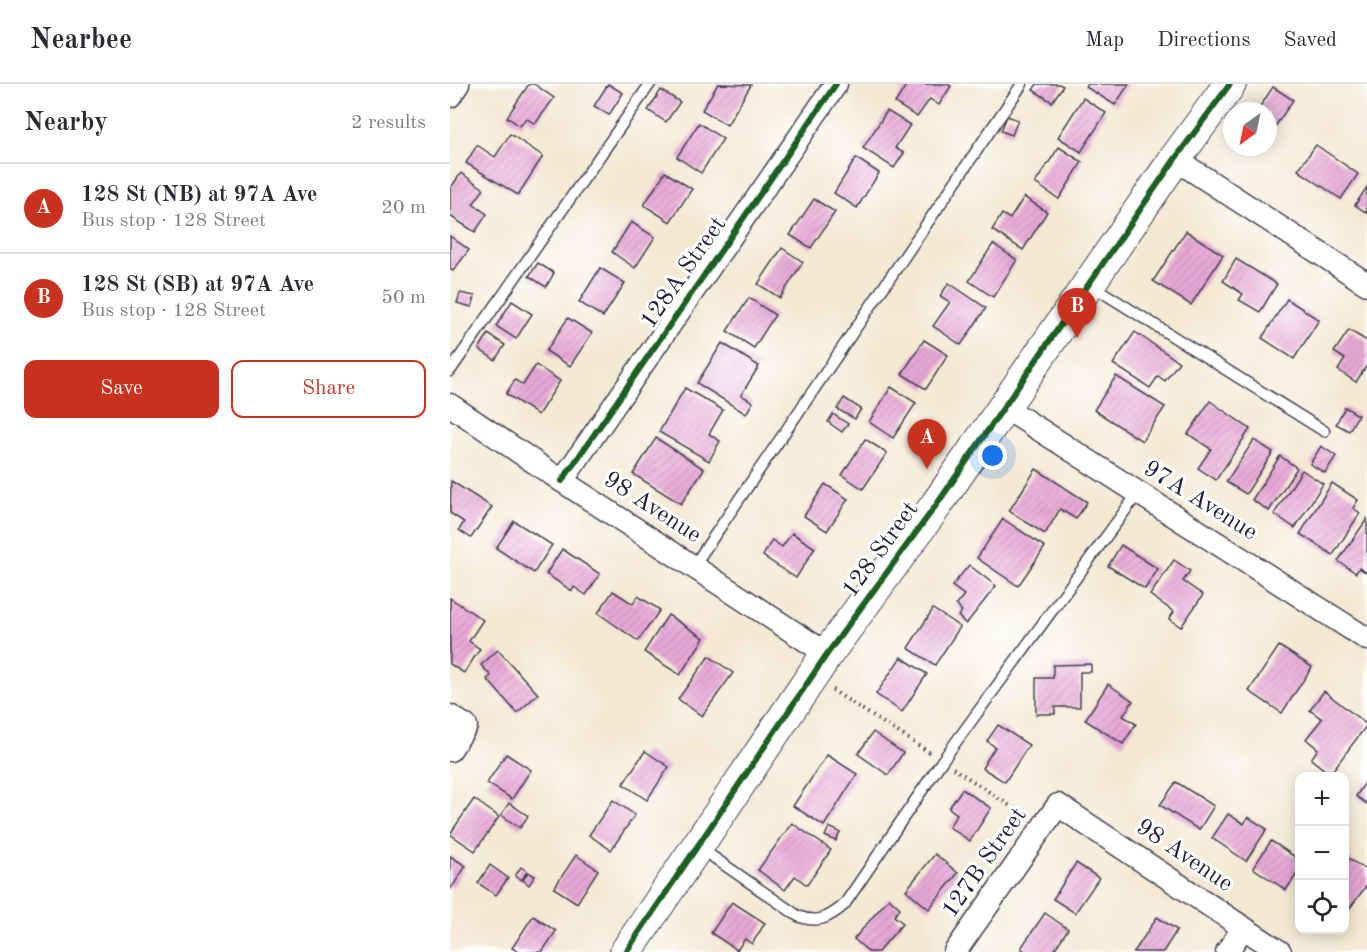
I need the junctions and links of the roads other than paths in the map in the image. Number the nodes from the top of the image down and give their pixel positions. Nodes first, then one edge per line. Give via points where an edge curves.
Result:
1 (458, 84) edge
2 (650, 84) edge
3 (836, 84) edge
4 (1022, 84) edge
5 (1230, 84) edge
6 (450, 96) edge
7 (1175, 159) junction
8 (1090, 284) junction
9 (1367, 284) edge
10 (450, 371) edge
11 (450, 405) edge
12 (1004, 407) junction
13 (1324, 431) dead end
14 (562, 481) junction
15 (1138, 493) junction
16 (693, 567) junction
17 (1367, 639) edge
18 (827, 654) junction
19 (458, 721) edge
20 (450, 750) edge
21 (1058, 805) joint
22 (697, 846) junction
23 (1243, 928) junction
24 (626, 952) edge
25 (955, 952) edge
26 (1227, 952) edge
27 (1280, 952) edge

1 - 6 street
2 - 10 lane
3 - 14 street, 128A Street
4 - 16 lane
5 - 7 main road, 128 Street
7 - 8 main road, 128 Street
7 - 9 street
8 - 12 main road, 128 Street
8 - 13 lane
11 - 14 street, 98 Avenue
12 - 15 street, 97A Avenue
12 - 18 main road, 128 Street
14 - 16 street, 98 Avenue
15 - 17 street, 97A Avenue
15 - 22 lane via 942,761 844,905 833,914 809,921 798,916
16 - 18 street, 98 Avenue
18 - 22 main road, 128 Street
19 - 20 street
21 - 23 street, 98 Avenue
21 - 25 street, 127B Street
22 - 24 main road, 128 Street
23 - 26 street
23 - 27 street, 98 Avenue

